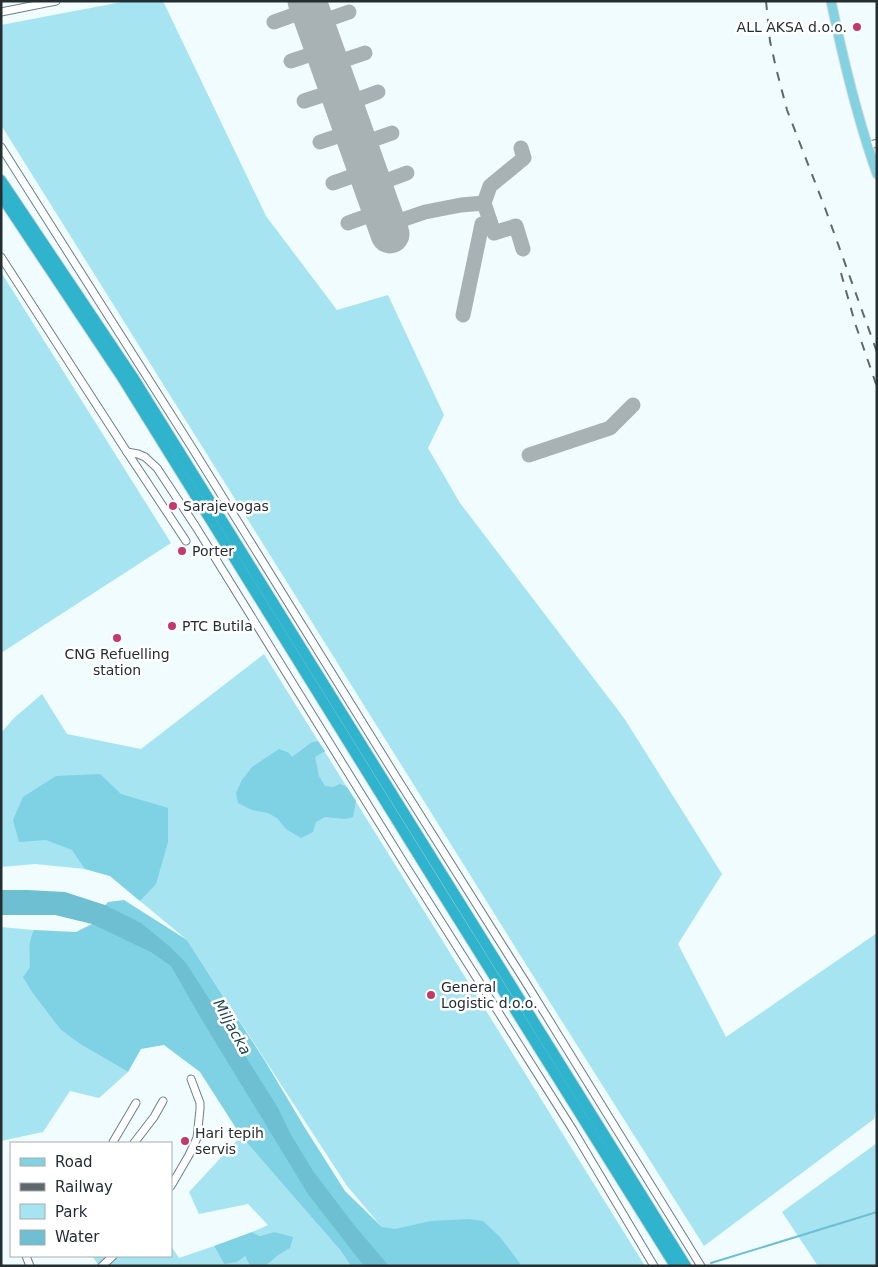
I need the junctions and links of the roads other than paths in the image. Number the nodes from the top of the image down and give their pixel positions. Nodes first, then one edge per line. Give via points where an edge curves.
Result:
1 (56, 1) edge
2 (831, 1) edge
3 (1, 12) edge
4 (877, 143) edge
5 (867, 146) junction
6 (1, 147) edge
7 (877, 174) edge
8 (1, 180) edge
9 (1, 196) edge
10 (1, 257) edge
11 (127, 452) junction
12 (186, 541) dead end
13 (191, 1079) dead end
14 (163, 1101) dead end
15 (136, 1103) dead end
16 (114, 1142) edge
17 (135, 1142) edge
18 (172, 1184) edge
19 (112, 1257) edge
20 (102, 1266) edge
21 (654, 1266) edge
22 (675, 1266) edge
23 (686, 1266) edge
24 (701, 1266) edge

1 - 3 street
2 - 5 main road
4 - 5 street
5 - 7 main road
6 - 24 street via 191,446
8 - 23 highway via 133,377
9 - 22 highway via 123,379
10 - 11 street
11 - 12 street
11 - 21 street via 145,457 157,468 196,527 573,1130
13 - 18 street via 200,1103 197,1138
14 - 17 street
15 - 16 street
19 - 20 street

